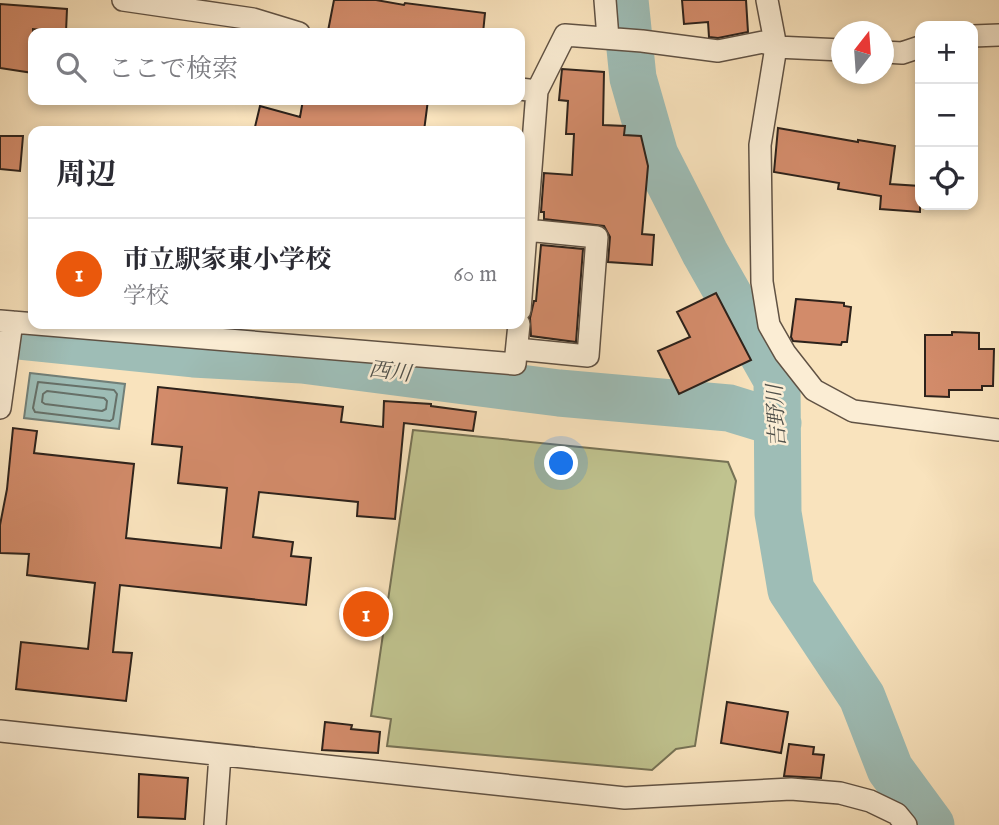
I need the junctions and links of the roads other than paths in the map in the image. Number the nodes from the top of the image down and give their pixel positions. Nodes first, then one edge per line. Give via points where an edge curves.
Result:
1 (122, 0) edge
2 (605, 0) edge
3 (767, 0) edge
4 (283, 28) edge
5 (999, 35) edge
6 (978, 36) edge
7 (608, 38) junction
8 (776, 47) junction
9 (915, 48) edge
10 (831, 50) edge
11 (894, 52) edge
12 (528, 90) edge
13 (526, 230) junction
14 (525, 243) edge
15 (6, 322) edge
16 (28, 324) edge
17 (91, 329) edge
18 (519, 329) edge
19 (517, 349) junction
20 (1, 383) edge
21 (0, 408) edge
22 (999, 430) edge
23 (0, 731) edge
24 (220, 755) junction
25 (215, 825) edge
26 (906, 825) edge

1 - 4 street via 253,19
2 - 7 street
3 - 8 street
5 - 6 street
7 - 8 street via 718,51 763,42
7 - 12 street via 565,35
8 - 10 street
8 - 22 street via 760,145 762,282 769,325 785,353 814,390 853,411
9 - 11 street
12 - 13 street
13 - 14 street
13 - 19 street via 597,237 588,356
15 - 16 street
15 - 20 street via 7,361
17 - 19 street via 515,364
18 - 19 street
20 - 21 street
23 - 24 street
24 - 25 street
24 - 26 street via 625,798 791,789 840,793 897,814

